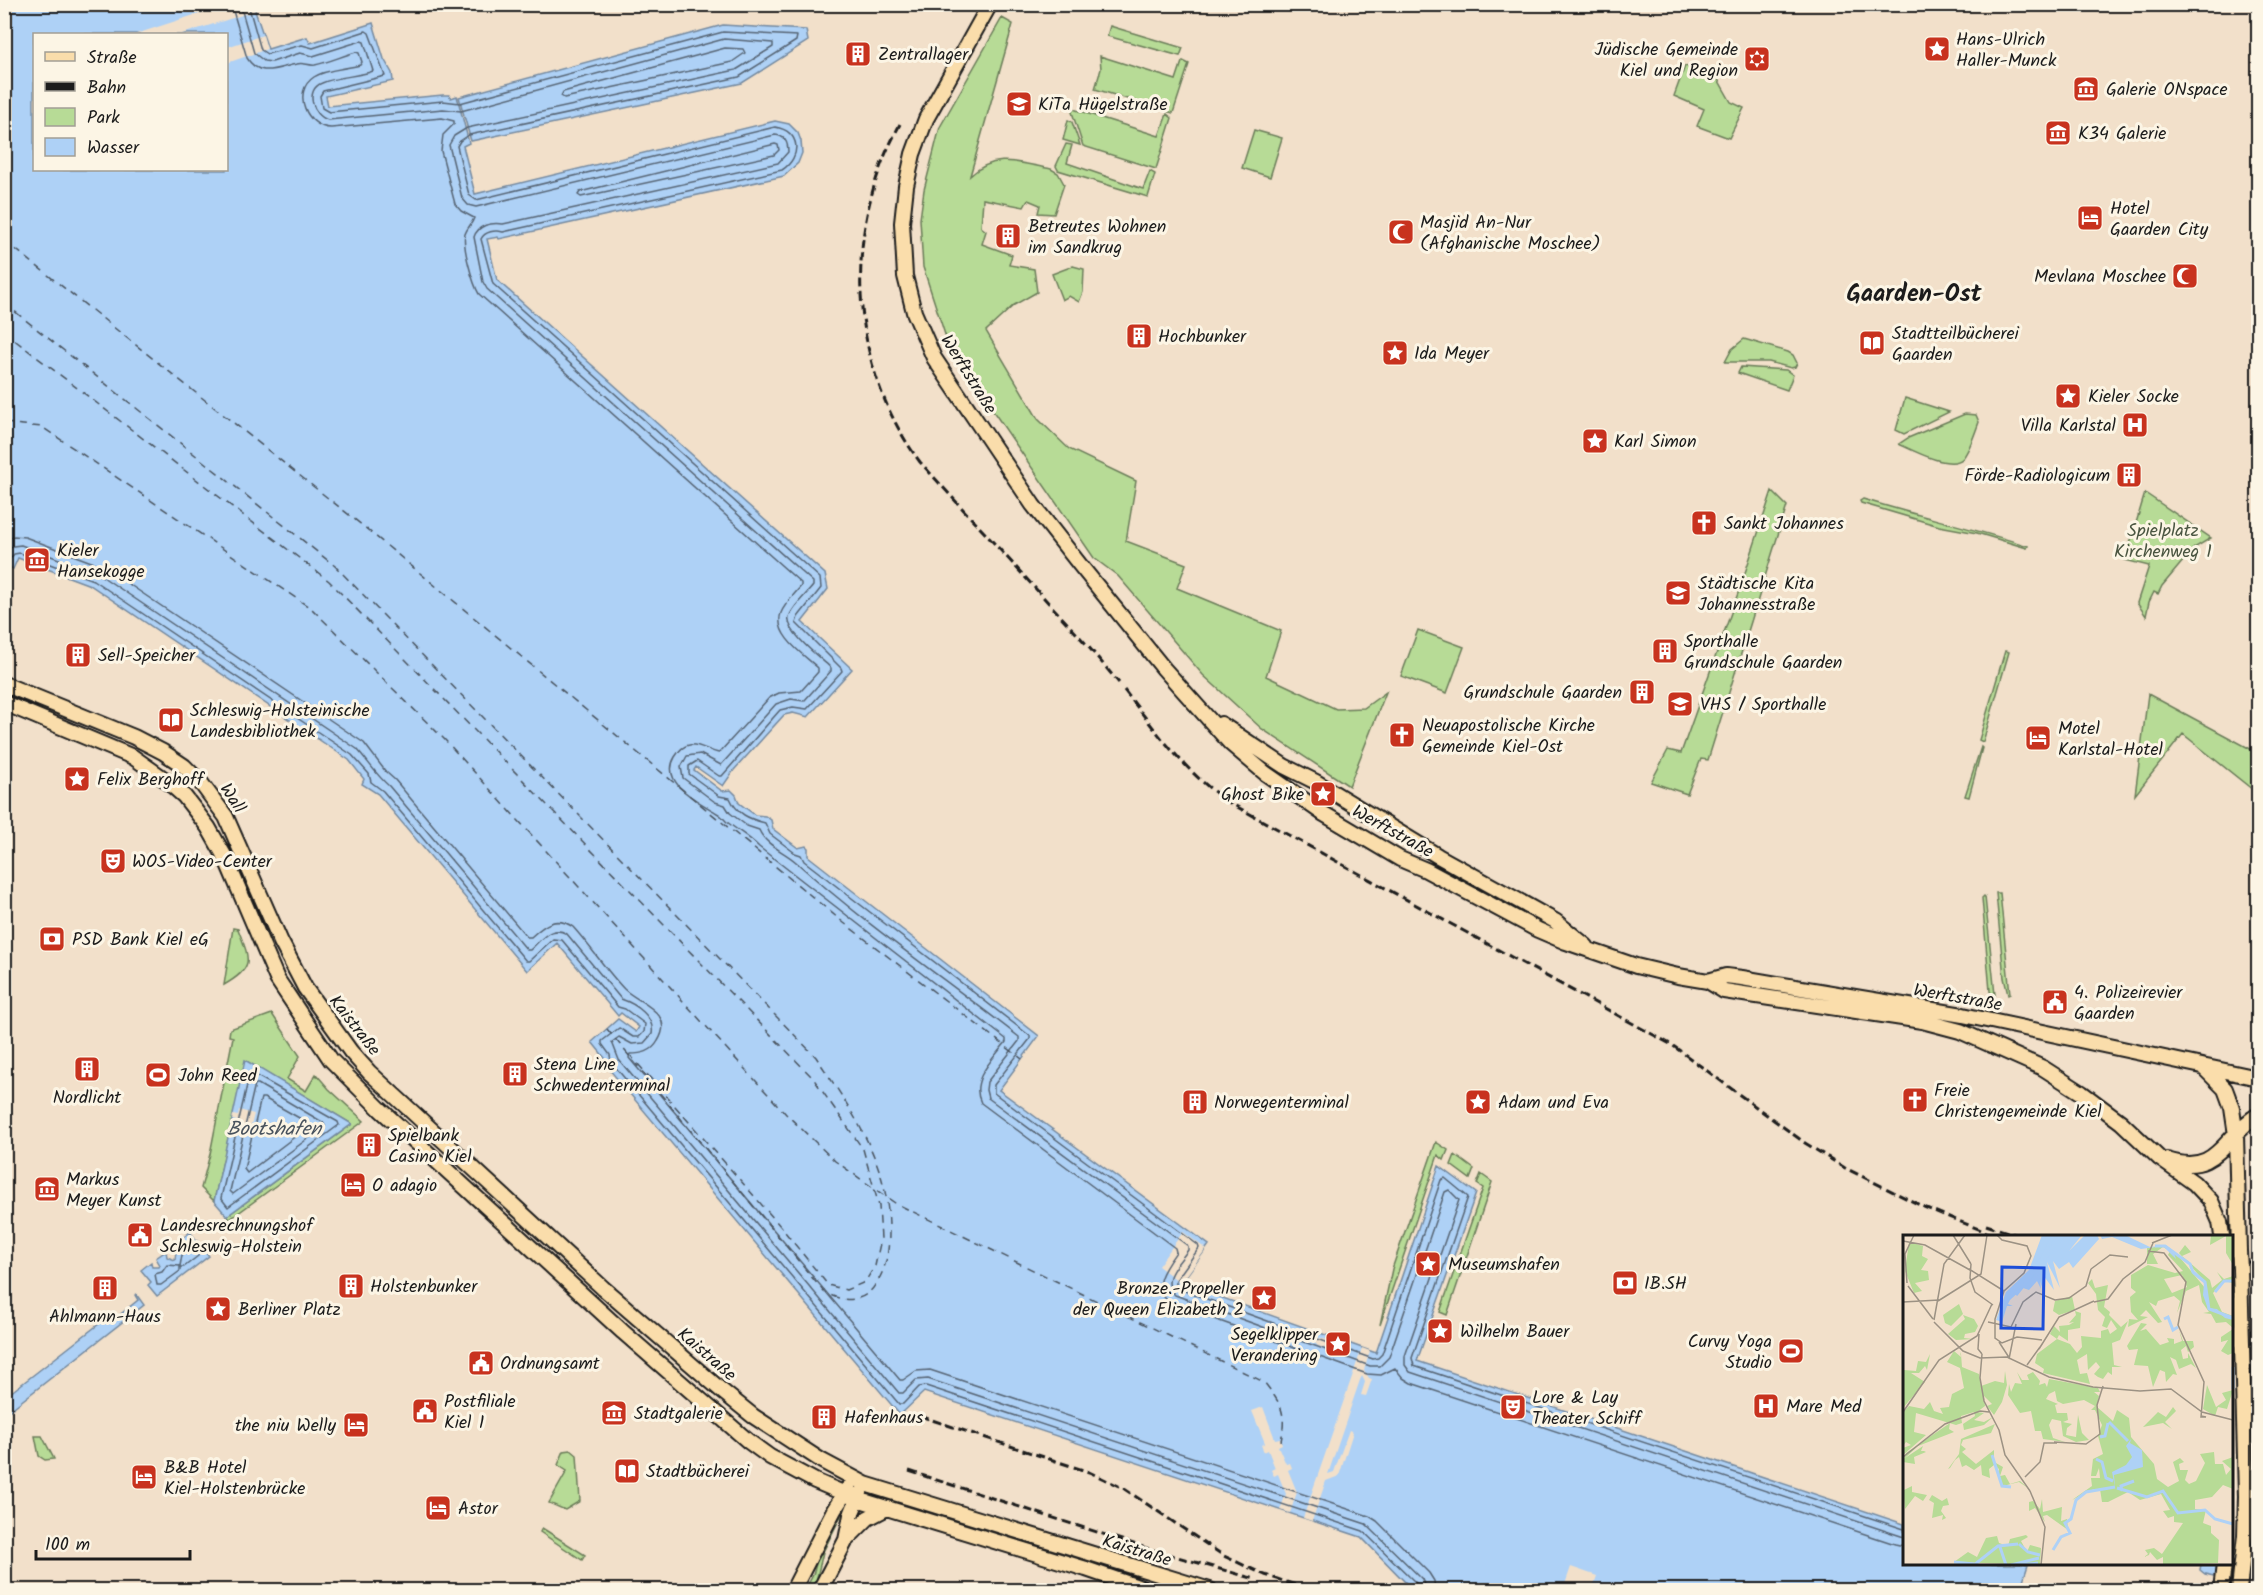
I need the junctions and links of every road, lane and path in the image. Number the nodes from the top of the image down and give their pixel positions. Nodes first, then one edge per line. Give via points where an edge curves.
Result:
1 (990, 4) edge
2 (4, 684) edge
3 (4, 703) edge
4 (1202, 711) junction
5 (1590, 949) junction
6 (294, 969) joint
7 (277, 979) joint
8 (1708, 981) junction
9 (2200, 1065) junction
10 (2259, 1078) edge
11 (2259, 1114) edge
12 (2236, 1135) junction
13 (2159, 1158) junction
14 (2222, 1235) edge
15 (865, 1484) junction
16 (843, 1494) junction
17 (857, 1499) junction
18 (885, 1509) junction
19 (846, 1540) junction
20 (2224, 1565) edge
21 (793, 1590) edge
22 (820, 1590) edge
23 (1148, 1590) edge
24 (1210, 1590) edge
25 (2221, 1590) edge
26 (2239, 1590) edge

1 - 4 main road, Werftstraße via 926,119 913,154 902,224 905,276 914,312 934,358 1033,505
2 - 6 main road, Wall via 134,737 163,752 201,783 226,817
3 - 7 main road, Wall via 133,757 184,796 225,857
4 - 5 main road, Werftstraße via 1284,766 1555,921
4 - 5 main road, Werftstraße via 1231,744 1293,793 1400,859 1538,930
5 - 8 main road, Werftstraße via 1636,966
6 - 15 main road, Kaistraße via 309,995 369,1072 603,1288 753,1416
7 - 16 main road, Kaistraße via 331,1060 623,1332 748,1441 770,1457
8 - 9 main road, Werftstraße via 1726,976 1742,978 1963,1015
8 - 13 main road, Werftstraße via 1724,991 1922,1021 1960,1031 2043,1068 2121,1122
9 - 10 main road, Werftstraße
9 - 12 main road via 2225,1089
11 - 12 main road
12 - 13 main road via 2200,1163 2185,1165
12 - 26 main road, bridge via 2246,1452 2245,1535
13 - 14 main road, Werftstraße via 2194,1183 2211,1201
15 - 16 main road via 852,1486
15 - 17 main road
15 - 24 main road, Kaistraße
16 - 17 main road, Kaistraße
16 - 21 main road
17 - 18 main road, Kaistraße
17 - 19 main road
18 - 19 main road via 868,1518
18 - 23 main road, Kaistraße
19 - 22 main road
20 - 25 main road

